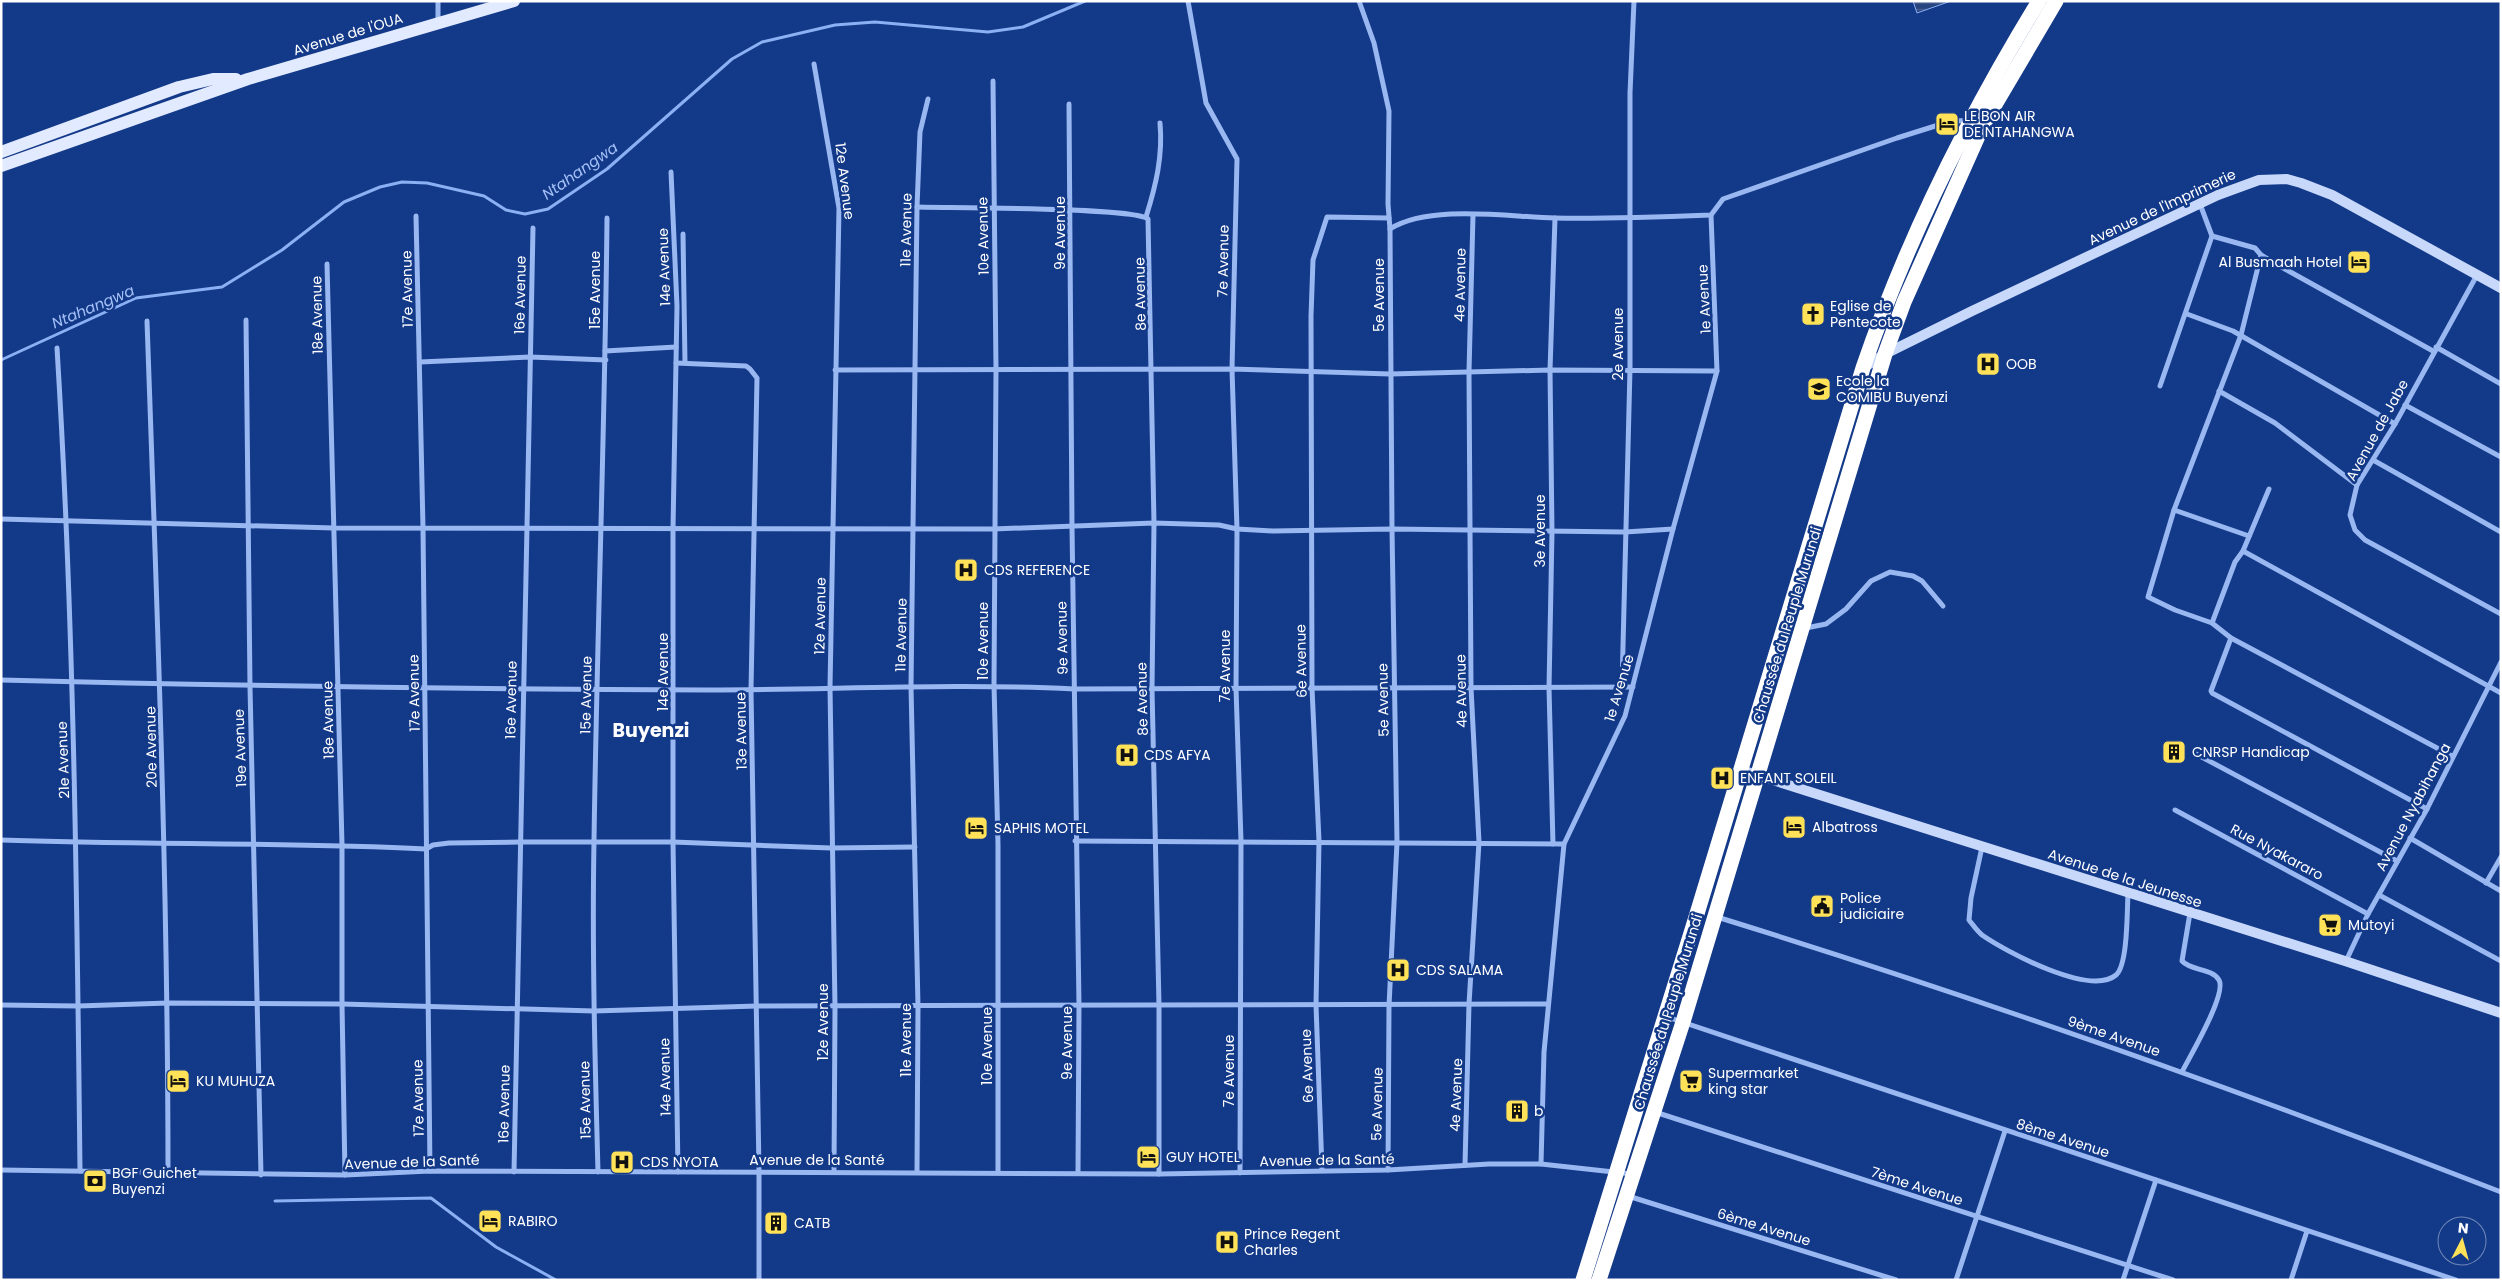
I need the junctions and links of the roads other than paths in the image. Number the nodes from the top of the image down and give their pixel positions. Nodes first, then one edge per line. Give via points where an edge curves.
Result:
1 (438, 1) edge
2 (514, 1) edge
3 (1188, 1) edge
4 (1360, 1) edge
5 (1634, 1) edge
6 (2039, 1) edge
7 (2056, 1) edge
8 (438, 23) junction
9 (814, 64) dead end
10 (248, 79) junction
11 (993, 81) dead end
12 (146, 98) junction
13 (928, 99) dead end
14 (1070, 104) dead end
15 (152, 111) junction
16 (1976, 122) junction
17 (1160, 123) dead end
18 (1, 152) edge
19 (1, 166) edge
20 (671, 172) dead end
21 (2200, 203) junction
22 (917, 207) junction
23 (994, 208) junction
24 (1071, 211) junction
25 (1473, 215) junction
26 (1711, 215) junction
27 (416, 216) dead end
28 (1146, 217) junction
29 (606, 218) dead end
30 (1389, 218) junction
31 (1555, 218) junction
32 (1630, 218) junction
33 (533, 228) dead end
34 (1390, 229) junction
35 (683, 234) dead end
36 (2212, 236) junction
37 (2261, 255) junction
38 (327, 264) dead end
39 (2477, 275) junction
40 (2501, 288) edge
41 (2186, 314) junction
42 (246, 320) dead end
43 (147, 321) dead end
44 (2241, 335) junction
45 (676, 347) junction
46 (57, 348) dead end
47 (2435, 349) junction
48 (606, 351) junction
49 (1885, 354) junction
50 (530, 357) junction
51 (606, 360) junction
52 (420, 362) junction
53 (676, 363) junction
54 (685, 363) junction
55 (1863, 368) junction
56 (1152, 369) junction
57 (1232, 369) junction
58 (1630, 369) junction
59 (834, 370) junction
60 (996, 370) junction
61 (1072, 370) junction
62 (1550, 370) junction
63 (916, 371) junction
64 (1310, 371) junction
65 (1717, 371) junction
66 (1469, 372) junction
67 (1390, 374) junction
68 (2501, 384) edge
69 (2160, 386) dead end
70 (2219, 391) junction
71 (2405, 405) junction
72 (2395, 424) junction
73 (2501, 457) edge
74 (2373, 460) junction
75 (2357, 485) junction
76 (2269, 489) dead end
77 (2174, 510) junction
78 (1, 519) edge
79 (68, 521) junction
80 (154, 522) junction
81 (1154, 523) junction
82 (247, 525) junction
83 (1072, 527) junction
84 (334, 528) junction
85 (424, 528) junction
86 (526, 528) junction
87 (833, 528) junction
88 (601, 529) junction
89 (673, 529) junction
90 (753, 529) junction
91 (913, 529) junction
92 (1237, 529) junction
93 (1392, 529) junction
94 (1673, 529) junction
95 (993, 530) junction
96 (1312, 531) junction
97 (1471, 531) junction
98 (1552, 532) junction
99 (1625, 532) junction
100 (2501, 532) edge
101 (2249, 536) junction
102 (2243, 551) junction
103 (1943, 606) dead end
104 (2501, 614) edge
105 (2212, 623) junction
106 (1803, 628) junction
107 (2231, 638) junction
108 (2501, 662) edge
109 (1, 680) edge
110 (72, 682) junction
111 (161, 684) junction
112 (994, 685) junction
113 (1622, 686) junction
114 (2489, 686) junction
115 (250, 687) junction
116 (338, 687) junction
117 (830, 687) junction
118 (911, 687) junction
119 (1633, 687) junction
120 (425, 688) junction
121 (522, 688) junction
122 (1236, 688) junction
123 (1312, 688) junction
124 (1471, 688) junction
125 (1549, 688) junction
126 (597, 689) junction
127 (1074, 689) junction
128 (1152, 689) junction
129 (1393, 689) junction
130 (675, 690) junction
131 (751, 690) junction
132 (2501, 692) edge
133 (2196, 754) dead end
134 (2452, 756) junction
135 (1741, 770) junction
136 (1758, 776) junction
137 (2427, 809) junction
138 (2175, 810) dead end
139 (2410, 838) junction
140 (1, 840) edge
141 (1075, 841) junction
142 (1241, 841) junction
143 (1319, 841) junction
144 (521, 842) junction
145 (673, 842) junction
146 (1156, 842) junction
147 (1397, 842) junction
148 (1478, 842) junction
149 (77, 843) junction
150 (594, 843) junction
151 (164, 844) junction
152 (1553, 844) junction
153 (1564, 844) junction
154 (342, 845) junction
155 (254, 846) junction
156 (755, 846) junction
157 (915, 847) junction
158 (1982, 847) junction
159 (831, 848) junction
160 (426, 849) junction
161 (2501, 857) edge
162 (2397, 861) junction
163 (2486, 883) junction
164 (2501, 891) edge
165 (2128, 893) junction
166 (2379, 895) junction
167 (2190, 913) junction
168 (2368, 914) junction
169 (1714, 916) junction
170 (2345, 961) junction
171 (2501, 961) edge
172 (168, 1003) junction
173 (1, 1004) edge
174 (256, 1004) junction
175 (342, 1004) junction
176 (1241, 1004) junction
177 (1316, 1004) junction
178 (1469, 1004) junction
179 (1548, 1004) junction
180 (1079, 1005) junction
181 (1158, 1005) junction
182 (78, 1006) junction
183 (757, 1006) junction
184 (918, 1006) junction
185 (998, 1006) junction
186 (1389, 1006) junction
187 (835, 1007) junction
188 (428, 1008) junction
189 (517, 1010) junction
190 (676, 1010) junction
191 (594, 1011) junction
192 (2501, 1013) edge
193 (1664, 1016) junction
194 (1683, 1022) junction
195 (2182, 1072) junction
196 (1654, 1112) junction
197 (2005, 1131) junction
198 (1541, 1164) junction
199 (1465, 1166) junction
200 (1, 1170) edge
201 (1322, 1170) junction
202 (1388, 1170) junction
203 (80, 1171) junction
204 (430, 1171) junction
205 (759, 1171) junction
206 (834, 1171) junction
207 (168, 1172) junction
208 (514, 1172) junction
209 (598, 1172) junction
210 (678, 1172) junction
211 (917, 1172) junction
212 (998, 1172) junction
213 (1625, 1172) junction
214 (1078, 1173) junction
215 (1240, 1173) junction
216 (1159, 1174) junction
217 (261, 1175) junction
218 (345, 1175) junction
219 (2156, 1180) junction
220 (2501, 1192) edge
221 (1625, 1195) junction
222 (1977, 1218) junction
223 (2307, 1231) junction
224 (2128, 1265) junction
225 (759, 1280) edge
226 (1583, 1280) edge
227 (1599, 1280) edge
228 (1896, 1280) edge
229 (1956, 1280) edge
230 (2123, 1280) edge
231 (2173, 1280) edge
232 (2290, 1280) edge
233 (2456, 1280) edge

1 - 8 street
2 - 8 main road, Avenue de l'OUA
3 - 57 street, 7e Avenue via 1206,103 1237,160
4 - 30 street via 1374,43 1389,111
5 - 32 street, 2e Avenue
6 - 16 highway, Chaussée du Peuple Murundi
7 - 16 highway, Chaussée du Peuple Murundi
8 - 10 main road, Avenue de l'OUA
9 - 59 street, 12e Avenue via 840,208
10 - 12 main road, Avenue de l'OUA via 197,82
10 - 15 main road, Avenue de l'OUA
11 - 23 street, 10e Avenue
12 - 15 main road
12 - 18 main road, Avenue de l'OUA
13 - 22 street, 11e Avenue via 920,132
14 - 24 street, 9e Avenue
15 - 19 main road, Avenue de l'OUA
16 - 26 street via 1948,122 1723,199
16 - 49 highway, Chaussée du Peuple Murundi
16 - 55 highway, Chaussée du Peuple Murundi via 1888,297
17 - 28 street via 1159,169
20 - 45 street, 14e Avenue
21 - 36 street
21 - 39 street, Avenue de l'Imprimerie via 2259,180 2287,179 2332,195
21 - 49 street, Avenue de l'Imprimerie
22 - 23 street
22 - 63 street, 11e Avenue
23 - 24 street
23 - 60 street, 10e Avenue
24 - 28 street
24 - 61 street, 9e Avenue
25 - 31 street
25 - 34 street via 1430,216 1409,220
25 - 66 street, 4e Avenue
26 - 32 street
26 - 65 street, 1e Avenue
27 - 52 street, 17e Avenue
28 - 56 street, 8e Avenue via 1150,224
29 - 48 street, 15e Avenue
30 - 34 street
30 - 64 street, 6e Avenue via 1329,216 1324,219 1313,260
31 - 32 street
31 - 62 street, 3e Avenue
32 - 58 street, 2e Avenue
33 - 50 street, 16e Avenue
34 - 67 street, 5e Avenue
35 - 54 street
36 - 37 street via 2246,244
36 - 41 street
37 - 44 street
37 - 47 street
38 - 84 street, 18e Avenue
39 - 40 street, Avenue de l'Imprimerie
39 - 47 street, Avenue de Jabe
41 - 44 street
41 - 69 street
42 - 82 street, 19e Avenue
43 - 80 street, 20e Avenue
44 - 70 street
44 - 72 street
45 - 48 street
45 - 53 street, 14e Avenue
46 - 79 street, 21e Avenue
47 - 68 street
47 - 71 street, Avenue de Jabe
48 - 51 street, 15e Avenue
49 - 55 street, Avenue de l'Imprimerie
49 - 106 highway, Chaussée du Peuple Murundi
50 - 51 street
50 - 52 street
50 - 86 street, 16e Avenue
51 - 88 street, 15e Avenue
52 - 85 street, 17e Avenue
53 - 54 street, 13e Avenue
53 - 89 street, 14e Avenue
54 - 90 street, 13e Avenue via 746,366 757,378
55 - 135 highway, Chaussée du Peuple Murundi
56 - 57 street
56 - 61 street
56 - 81 street, 8e Avenue
57 - 64 street
57 - 92 street, 7e Avenue
58 - 62 street
58 - 65 street
58 - 99 street, 2e Avenue
59 - 63 street
59 - 87 street, 12e Avenue
60 - 61 street
60 - 63 street
60 - 95 street, 10e Avenue
61 - 83 street, 9e Avenue
62 - 66 street
62 - 98 street, 3e Avenue
63 - 91 street, 11e Avenue
64 - 67 street
64 - 96 street, 6e Avenue
65 - 94 street, 1e Avenue
66 - 67 street
66 - 97 street, 4e Avenue
67 - 93 street, 5e Avenue
70 - 75 street via 2275,423
70 - 77 street
71 - 72 street, Avenue de Jabe
71 - 73 street
72 - 74 street, Avenue de Jabe
74 - 75 street, Avenue de Jabe
74 - 100 street
75 - 104 street, Avenue de Jabe via 2350,515 2355,530 2364,540
76 - 101 street
77 - 101 street
77 - 105 street via 2148,597
78 - 79 street
79 - 80 street
79 - 110 street, 21e Avenue
80 - 82 street
80 - 111 street, 20e Avenue
81 - 83 street
81 - 92 street via 1219,525
81 - 128 street, 8e Avenue
82 - 84 street
82 - 115 street, 19e Avenue
83 - 95 street
83 - 127 street, 9e Avenue
84 - 85 street
84 - 116 street, 18e Avenue
85 - 86 street
85 - 120 street, 17e Avenue
86 - 88 street
86 - 121 street, 16e Avenue
87 - 90 street
87 - 91 street
87 - 117 street, 12e Avenue
88 - 89 street
88 - 126 street, 15e Avenue
89 - 90 street
89 - 130 street, 14e Avenue
90 - 131 street, 13e Avenue
91 - 95 street
91 - 118 street, 11e Avenue
92 - 96 street
92 - 122 street, 7e Avenue
93 - 96 street
93 - 97 street
93 - 129 street, 5e Avenue
94 - 99 street
94 - 119 street, 1e Avenue
95 - 112 street, 10e Avenue
96 - 123 street, 6e Avenue
97 - 98 street
97 - 124 street, 4e Avenue
98 - 99 street
98 - 125 street, 3e Avenue
99 - 113 street, 2e Avenue
101 - 102 street
102 - 105 street via 2235,562
102 - 114 street
103 - 106 street via 1922,581 1890,572 1871,581 1826,624
105 - 107 street
106 - 136 highway, Chaussée du Peuple Murundi
107 - 134 street
107 - 137 street via 2214,678 2212,693
108 - 114 street, Avenue Nyabihanga
109 - 110 street
110 - 111 street
110 - 149 street, 21e Avenue
111 - 115 street
111 - 151 street, 20e Avenue
112 - 118 street
112 - 127 street
112 - 185 street, 10e Avenue
113 - 119 street
113 - 125 street
114 - 132 street
114 - 134 street, Avenue Nyabihanga
115 - 116 street
115 - 155 street, 19e Avenue
116 - 120 street
116 - 154 street, 18e Avenue
117 - 118 street
117 - 131 street
117 - 159 street, 12e Avenue
118 - 157 street, 11e Avenue
119 - 153 street, 1e Avenue via 1625,716
120 - 121 street
120 - 160 street, 17e Avenue
121 - 126 street
121 - 144 street, 16e Avenue
122 - 123 street
122 - 128 street
122 - 142 street, 7e Avenue
123 - 129 street
123 - 143 street, 6e Avenue
124 - 125 street
124 - 129 street
124 - 148 street, 4e Avenue
125 - 152 street, 3e Avenue
126 - 130 street
126 - 150 street, 15e Avenue
127 - 128 street
127 - 141 street, 9e Avenue
128 - 146 street, 8e Avenue
129 - 147 street, 5e Avenue
130 - 131 street
130 - 145 street, 14e Avenue
131 - 156 street, 13e Avenue
133 - 162 street
134 - 137 street, Avenue Nyabihanga
135 - 136 street, Avenue de la Jeunesse
135 - 193 highway, Chaussée du Peuple Murundi
136 - 158 street, Avenue de la Jeunesse
136 - 169 highway, Chaussée du Peuple Murundi
137 - 139 street, Avenue Nyabihanga
138 - 168 street, Rue Nyakararo
139 - 162 street, Avenue Nyabihanga
139 - 163 street
140 - 149 street
141 - 146 street
141 - 180 street, 9e Avenue
142 - 143 street
142 - 146 street
142 - 176 street, 7e Avenue
143 - 147 street
143 - 177 street, 6e Avenue
144 - 150 street
144 - 160 street via 449,843
144 - 189 street, 16e Avenue
145 - 150 street
145 - 156 street
145 - 190 street, 14e Avenue
146 - 181 street, 8e Avenue
147 - 148 street
147 - 186 street, 5e Avenue
148 - 152 street
148 - 178 street, 4e Avenue
149 - 151 street
149 - 182 street, 21e Avenue
150 - 191 street, 15e Avenue
151 - 155 street
151 - 172 street, 20e Avenue
152 - 153 street
153 - 179 street, 1e Avenue
154 - 155 street
154 - 160 street
154 - 175 street, 18e Avenue
155 - 174 street, 19e Avenue
156 - 159 street
156 - 183 street, 13e Avenue
157 - 159 street
157 - 184 street, 11e Avenue
158 - 165 street, Avenue de la Jeunesse
158 - 165 street via 1969,920 1980,933 2009,951 2056,972 2087,981 2106,980 2116,975 2123,965
159 - 187 street, 12e Avenue
160 - 188 street, 17e Avenue
161 - 163 street
162 - 166 street, Avenue Nyabihanga
163 - 164 street
165 - 167 street, Avenue de la Jeunesse
166 - 168 street, Avenue Nyabihanga
166 - 171 street
167 - 170 street, Avenue de la Jeunesse
167 - 195 street via 2182,961 2187,967 2214,975 2221,988
168 - 170 street, Avenue Nyabihanga
169 - 194 highway, Chaussée du Peuple Murundi
169 - 195 street, 9ème Avenue via 2009,1011
170 - 192 street, Avenue de la Jeunesse
172 - 174 street
172 - 182 street
172 - 207 street, 20e Avenue
173 - 182 street
174 - 175 street
174 - 217 street, 19e Avenue
175 - 188 street
175 - 218 street, 18e Avenue
176 - 177 street
176 - 181 street
176 - 215 street, 7e Avenue
177 - 186 street
177 - 201 street, 6e Avenue
178 - 179 street
178 - 186 street
178 - 199 street, 4e Avenue
179 - 198 street, 1e Avenue
180 - 181 street
180 - 185 street
180 - 214 street, 9e Avenue
181 - 216 street, 8e Avenue
182 - 203 street, 21e Avenue
183 - 187 street
183 - 190 street
183 - 205 street, 13e Avenue
184 - 185 street
184 - 187 street
184 - 211 street, 11e Avenue
185 - 212 street, 10e Avenue
186 - 202 street, 5e Avenue
187 - 206 street, 12e Avenue
188 - 189 street
188 - 204 street, 17e Avenue
189 - 191 street
189 - 208 street, 16e Avenue
190 - 191 street
190 - 210 street, 14e Avenue
191 - 209 street, 15e Avenue
193 - 194 street, 8ème Avenue
193 - 213 highway, Chaussée du Peuple Murundi
194 - 196 highway, Chaussée du Peuple Murundi
194 - 197 street, 8ème Avenue
195 - 220 street, 9ème Avenue
196 - 213 highway, Chaussée du Peuple Murundi
196 - 222 street, 7ème Avenue
197 - 219 street, 8ème Avenue
197 - 222 street
198 - 199 street, Avenue de la Santé
198 - 213 street, Avenue de la Santé
199 - 202 street, Avenue de la Santé
200 - 203 street, Avenue de la Santé
201 - 202 street, Avenue de la Santé
201 - 215 street, Avenue de la Santé
203 - 207 street, Avenue de la Santé
204 - 208 street, Avenue de la Santé
204 - 218 street, Avenue de la Santé
205 - 206 street, Avenue de la Santé
205 - 210 street, Avenue de la Santé
205 - 225 street, 13e Avenue
206 - 211 street, Avenue de la Santé
207 - 217 street, Avenue de la Santé
208 - 209 street, Avenue de la Santé
209 - 210 street, Avenue de la Santé
211 - 212 street, Avenue de la Santé
212 - 214 street, Avenue de la Santé
213 - 221 highway, Chaussée du Peuple Murundi
213 - 226 highway, Chaussée du Peuple Murundi
214 - 216 street, Avenue de la Santé
215 - 216 street, Avenue de la Santé
217 - 218 street, Avenue de la Santé
219 - 223 street, 8ème Avenue
219 - 224 street
221 - 227 highway, Chaussée du Peuple Murundi
221 - 228 street, 6ème Avenue
222 - 224 street, 7ème Avenue
222 - 229 street
223 - 232 street
223 - 233 street, 8ème Avenue
224 - 230 street
224 - 231 street, 7ème Avenue

